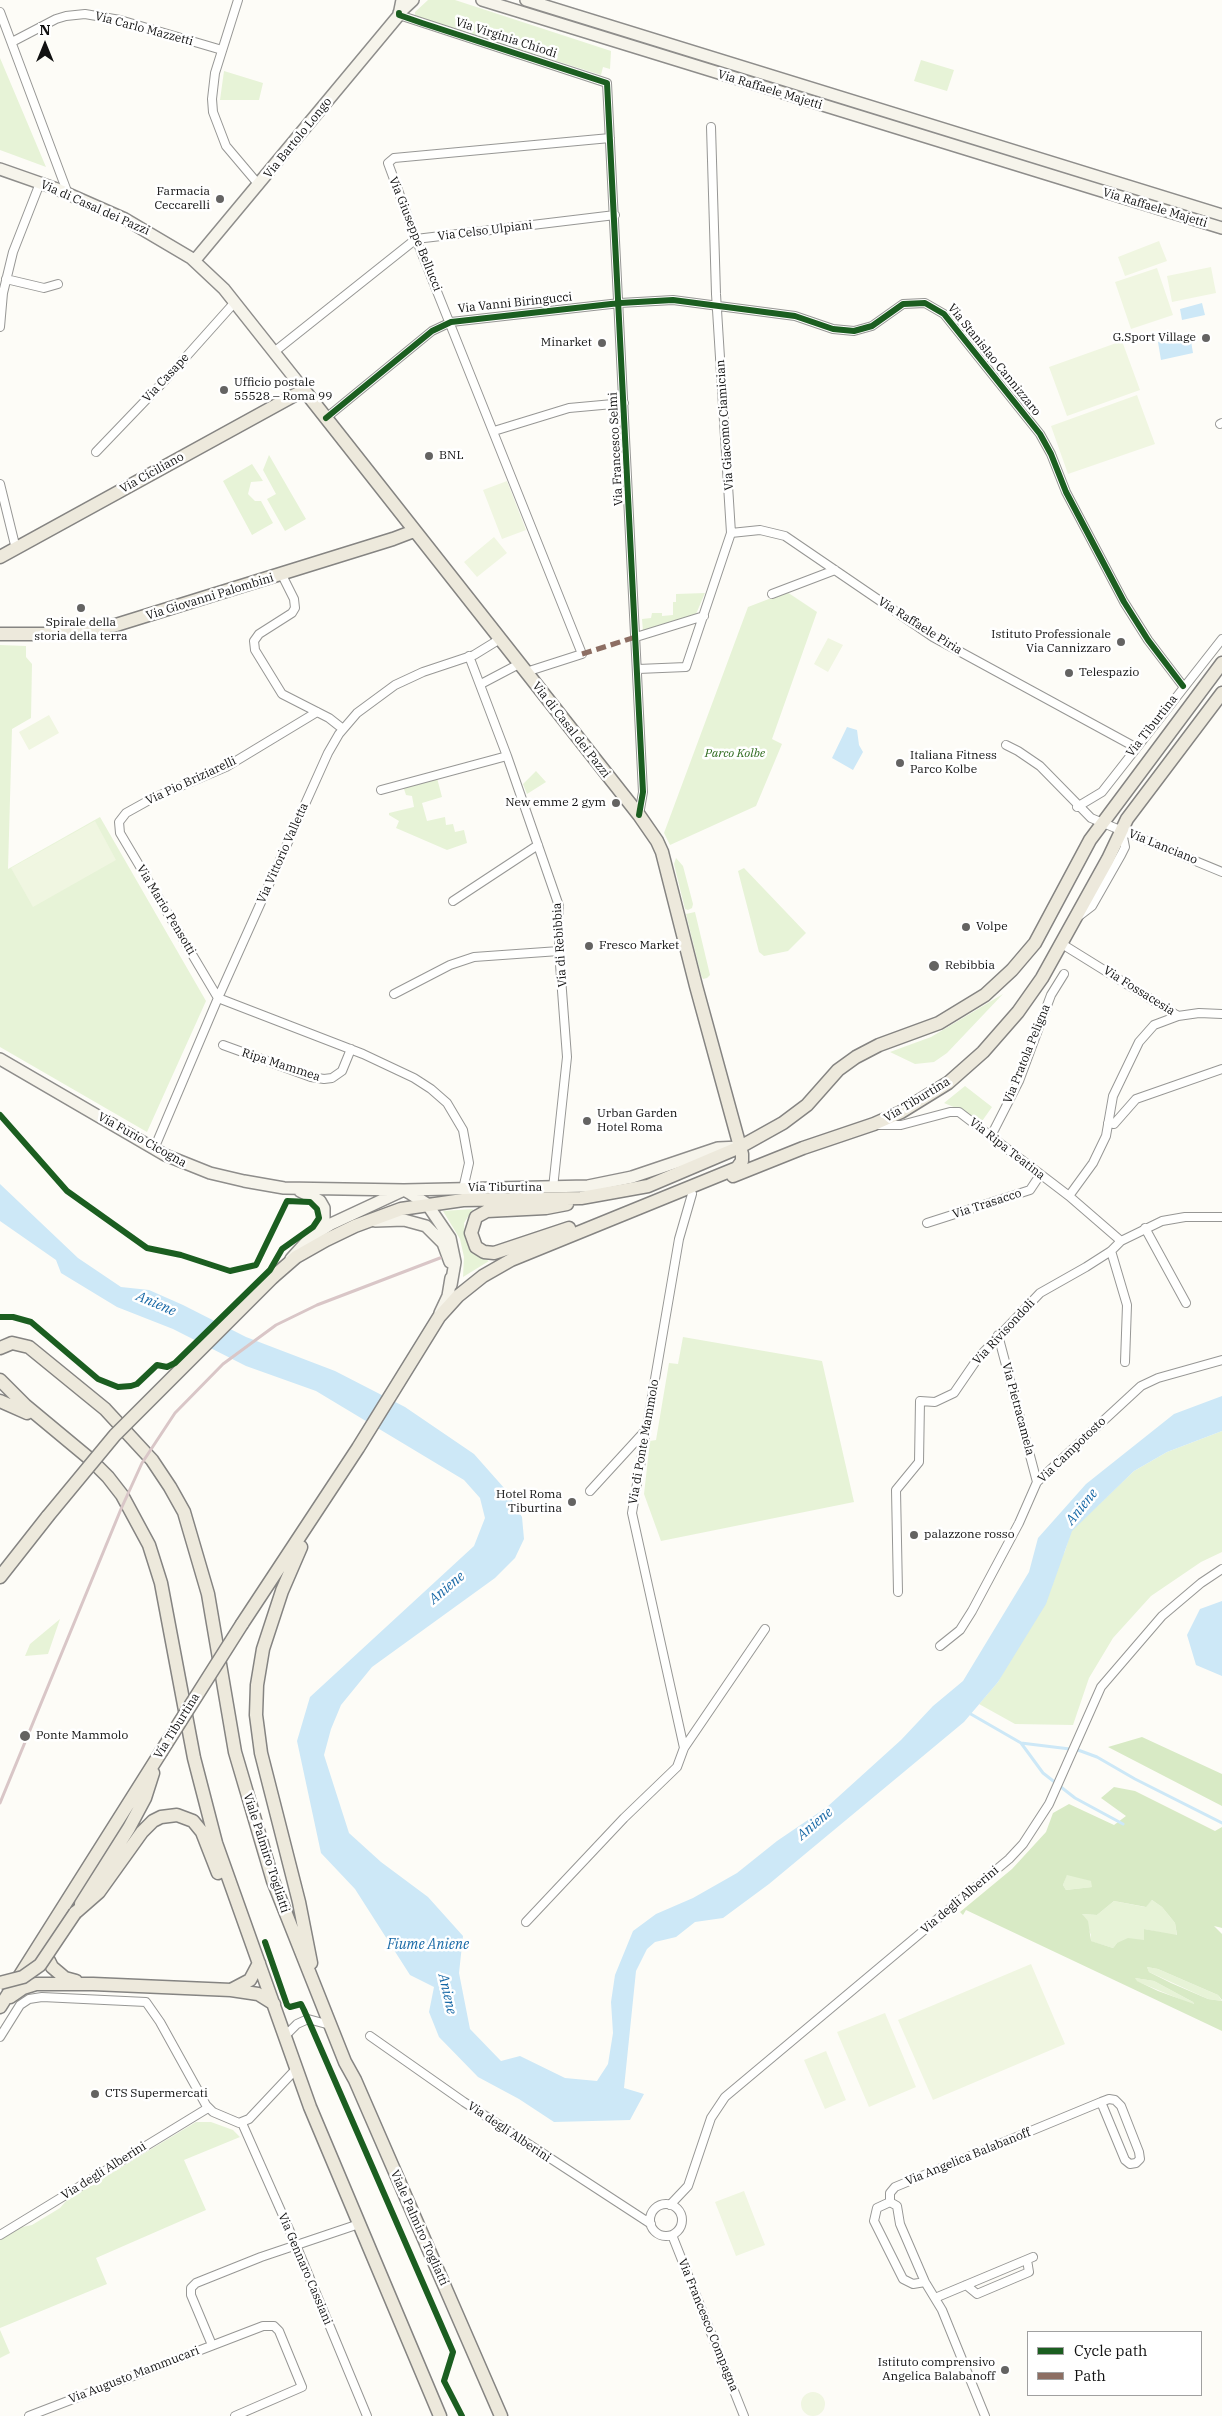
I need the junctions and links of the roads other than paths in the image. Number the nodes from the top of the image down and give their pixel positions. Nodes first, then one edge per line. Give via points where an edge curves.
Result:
1 (238, 0) edge
2 (402, 0) edge
3 (413, 0) edge
4 (482, 0) edge
5 (526, 0) edge
6 (0, 12) edge
7 (399, 14) junction
8 (12, 42) junction
9 (222, 50) junction
10 (607, 83) joint
11 (711, 127) dead end
12 (610, 138) junction
13 (1062, 166) junction
14 (0, 169) edge
15 (1059, 178) junction
16 (40, 183) junction
17 (259, 186) junction
18 (1123, 192) junction
19 (68, 194) junction
20 (615, 215) junction
21 (1222, 216) edge
22 (1222, 228) edge
23 (416, 239) junction
24 (195, 260) junction
25 (6, 279) junction
26 (58, 284) dead end
27 (235, 302) junction
28 (620, 303) junction
29 (717, 306) junction
30 (451, 322) junction
31 (0, 327) edge
32 (274, 352) junction
33 (304, 390) junction
34 (624, 403) junction
35 (326, 418) junction
36 (494, 432) junction
37 (96, 452) dead end
38 (0, 484) edge
39 (414, 531) junction
40 (731, 533) junction
41 (16, 548) junction
42 (0, 557) edge
43 (835, 570) junction
44 (282, 575) junction
45 (772, 594) dead end
46 (704, 616) junction
47 (0, 634) edge
48 (636, 637) junction
49 (500, 639) junction
50 (1222, 639) edge
51 (469, 656) junction
52 (1222, 663) edge
53 (523, 668) junction
54 (638, 670) junction
55 (481, 684) junction
56 (1183, 686) junction
57 (1222, 693) edge
58 (317, 712) junction
59 (343, 729) junction
60 (1006, 744) dead end
61 (1135, 747) junction
62 (507, 756) junction
63 (381, 790) dead end
64 (1078, 807) junction
65 (639, 815) junction
66 (119, 822) joint
67 (1103, 823) junction
68 (1122, 830) junction
69 (538, 845) junction
70 (1222, 872) edge
71 (453, 901) dead end
72 (1062, 944) junction
73 (559, 951) junction
74 (1064, 974) dead end
75 (394, 994) dead end
76 (218, 998) junction
77 (1222, 1014) edge
78 (1178, 1016) junction
79 (223, 1045) dead end
80 (351, 1049) junction
81 (0, 1059) edge
82 (1222, 1069) edge
83 (1108, 1123) junction
84 (874, 1124) junction
85 (992, 1136) junction
86 (740, 1147) junction
87 (154, 1149) junction
88 (1040, 1176) junction
89 (552, 1188) junction
90 (296, 1189) junction
91 (463, 1189) junction
92 (404, 1190) junction
93 (692, 1194) junction
94 (1069, 1196) junction
95 (581, 1198) junction
96 (662, 1198) junction
97 (427, 1204) junction
98 (623, 1215) junction
99 (1222, 1217) edge
100 (365, 1222) junction
101 (927, 1223) dead end
102 (1145, 1228) junction
103 (318, 1232) junction
104 (1121, 1241) junction
105 (1111, 1251) junction
106 (288, 1264) junction
107 (451, 1285) junction
108 (1186, 1302) dead end
109 (439, 1317) junction
110 (998, 1335) junction
111 (0, 1348) edge
112 (1222, 1360) edge
113 (1126, 1362) dead end
114 (0, 1380) edge
115 (0, 1401) edge
116 (47, 1423) junction
117 (645, 1431) junction
118 (1037, 1482) junction
119 (590, 1491) dead end
120 (322, 1501) junction
121 (22, 1547) junction
122 (0, 1561) edge
123 (1222, 1569) edge
124 (0, 1577) edge
125 (898, 1592) dead end
126 (766, 1629) dead end
127 (940, 1646) dead end
128 (684, 1748) junction
129 (160, 1752) junction
130 (116, 1860) junction
131 (239, 1907) junction
132 (526, 1922) dead end
133 (51, 1929) junction
134 (259, 1963) junction
135 (0, 1983) edge
136 (93, 1984) junction
137 (315, 1987) junction
138 (231, 1990) junction
139 (274, 2004) junction
140 (0, 2006) edge
141 (330, 2025) junction
142 (286, 2036) junction
143 (370, 2036) dead end
144 (0, 2037) edge
145 (297, 2068) junction
146 (1101, 2102) junction
147 (208, 2108) junction
148 (242, 2123) junction
149 (890, 2202) junction
150 (670, 2205) junction
151 (359, 2224) junction
152 (651, 2224) junction
153 (0, 2235) edge
154 (672, 2235) junction
155 (296, 2245) junction
156 (925, 2282) junction
157 (966, 2285) junction
158 (935, 2298) junction
159 (212, 2345) junction
160 (29, 2416) edge
161 (235, 2416) edge
162 (367, 2416) edge
163 (440, 2416) edge
164 (501, 2416) edge
165 (744, 2416) edge
166 (985, 2416) edge

1 - 9 street
2 - 7 street
3 - 7 street, Via Bartolo Longo
4 - 15 street, Via Raffaele Majetti
5 - 13 street, Via Raffaele Majetti
6 - 8 street
7 - 10 street, Via Virginia Chiodi
7 - 17 street, Via Bartolo Longo
8 - 9 street, Via Carlo Mazzetti via 56,19 85,14 120,20
8 - 19 street
9 - 17 street via 212,90 213,112 226,146
10 - 12 street, Via Francesco Selmi
11 - 29 street, Via Giacomo Ciamician
12 - 20 street, Via Francesco Selmi
12 - 23 street, Via Giuseppe Bellucci via 391,159 388,167
13 - 15 street
13 - 18 street, Via Raffaele Majetti
14 - 16 street, Via di Casal dei Pazzi
15 - 18 street, Via Raffaele Majetti
16 - 19 street, Via di Casal dei Pazzi
16 - 25 street
17 - 24 street, Via Bartolo Longo
18 - 21 street, Via Raffaele Majetti
18 - 22 street, Via Raffaele Majetti
19 - 24 street, Via di Casal dei Pazzi via 135,224
20 - 23 street, Via Celso Ulpiani
20 - 28 street, Via Francesco Selmi
23 - 30 street, Via Giuseppe Bellucci
23 - 32 street
24 - 27 street, Via di Casal dei Pazzi
25 - 26 street via 44,288
25 - 31 street
27 - 32 street, Via di Casal dei Pazzi
27 - 37 street, Via Casape
28 - 29 street, Via Stanislao Cannizzaro via 679,301
28 - 30 street, Via Vanni Biringucci
28 - 34 street, Via Francesco Selmi
29 - 40 street, Via Giacomo Ciamician
29 - 56 street, Via Stanislao Cannizzaro via 802,318 848,331 868,328 896,307 910,302 925,303 942,312 1044,441 1066,492 1124,602
30 - 35 street, Via Vanni Biringucci via 432,331
30 - 36 street, Via Giuseppe Bellucci
32 - 33 street, Via di Casal dei Pazzi
33 - 35 main road, Via di Casal dei Pazzi
33 - 41 main road, Via Ciciliano
34 - 36 street via 569,408
34 - 48 street, Via Francesco Selmi
35 - 39 main road, Via di Casal dei Pazzi
36 - 53 street, Via Giuseppe Bellucci via 582,654
38 - 41 street
39 - 44 main road, Via Giovanni Palombini
39 - 49 main road, Via di Casal dei Pazzi
40 - 43 street, Via Raffaele Piria via 760,530 778,533
40 - 46 street, Via Giacomo Ciamician
41 - 42 main road, Via Ciciliano
43 - 45 street
43 - 61 street, Via Raffaele Piria via 933,637
44 - 47 main road, Via Giovanni Palombini via 116,626 49,634
44 - 58 street via 295,608 290,615 259,634 254,641 255,650 282,694
46 - 48 street
46 - 54 street, Via Giacomo Ciamician via 686,667
48 - 54 street, Via Francesco Selmi
49 - 51 street, Via Vittorio Valletta
49 - 53 main road, Via di Casal dei Pazzi
50 - 56 street, Via Tiburtina
51 - 55 street, Via di Rebibbia
51 - 59 street, Via Vittorio Valletta via 395,685 371,702
52 - 67 main road, Via Tiburtina
53 - 55 street
53 - 65 main road, Via di Casal dei Pazzi
54 - 65 street, Via Francesco Selmi via 644,792
55 - 62 street, Via di Rebibbia
56 - 61 street, Via Tiburtina
57 - 68 main road, Via Tiburtina via 1128,817
58 - 59 street
58 - 66 street, Via Pio Briziarelli via 226,767 123,815
59 - 76 street, Via Vittorio Valletta via 328,753
60 - 64 street, Via Lanciano via 1040,766
61 - 64 street, Via Tiburtina via 1102,792
62 - 63 street
62 - 69 street, Via di Rebibbia
64 - 67 street, Via Lanciano
65 - 86 main road, Via di Casal dei Pazzi via 662,852
66 - 76 street, Via Mario Pensotti via 120,833
67 - 68 street, Via Lanciano
67 - 86 main road, Via Tiburtina via 1087,846 1038,938 1012,970 985,995 953,1016 856,1057 838,1070 807,1105 787,1121
68 - 70 street, Via Lanciano
68 - 72 main road, Via Tiburtina
69 - 71 street
69 - 73 street, Via di Rebibbia via 559,906
72 - 78 street, Via Fossacesia
72 - 84 main road, Via Tiburtina via 1026,1002 983,1052 948,1083 901,1112
73 - 75 street via 474,958 450,965
73 - 89 street, Via di Rebibbia via 567,1062
74 - 85 street, Via Pratola Peligna via 1051,995 1019,1081
76 - 80 street
76 - 87 street, Via Vittorio Valletta
77 - 78 street, Via Fossacesia
78 - 83 street via 1154,1025 1139,1042 1113,1096
79 - 80 street, Ripa Mammea via 324,1079 342,1071
80 - 91 street via 414,1078 447,1103 467,1146 468,1167
81 - 87 street, Via Furio Cicogna
82 - 83 street via 1136,1099 1114,1124
83 - 94 street via 1106,1136 1093,1163
84 - 85 street, Via Ripa Teatina via 901,1125 954,1112
84 - 93 main road, Via Tiburtina via 803,1148
85 - 88 street, Via Ripa Teatina
86 - 89 street, Via Tiburtina via 707,1150 622,1180
86 - 95 main road, Via Tiburtina via 648,1186
86 - 96 main road, Via Tiburtina via 742,1159 739,1166
87 - 90 street, Via Furio Cicogna via 189,1166 221,1176
88 - 94 street, Via Ripa Teatina
88 - 101 street, Via Trasacco via 1030,1190
89 - 91 street, Via Tiburtina
90 - 92 street, Via Furio Cicogna
90 - 103 street, Via Furio Cicogna via 322,1205 324,1218
91 - 92 street, Via Tiburtina
92 - 97 street
92 - 103 street, Via Tiburtina
93 - 96 main road, Via Tiburtina
93 - 117 street, Via di Ponte Mammolo via 679,1239
94 - 104 street, Via Ripa Teatina
95 - 97 main road, Via Tiburtina via 463,1200
95 - 98 main road via 546,1208 483,1212 472,1225 472,1241 482,1251 494,1254 585,1223
96 - 98 main road, Via Tiburtina
97 - 100 main road, Via Tiburtina
97 - 107 street via 448,1232 453,1246 455,1262
98 - 109 main road, Via Tiburtina via 502,1265 463,1291
99 - 102 street, Via Rivisondoli via 1185,1217
100 - 106 main road, Via Tiburtina via 326,1240
100 - 107 street via 404,1220 429,1228 447,1252
102 - 104 street, Via Rivisondoli
102 - 108 street
103 - 106 street, Via Tiburtina via 299,1248
104 - 105 street, Via Rivisondoli
105 - 110 street, Via Rivisondoli via 1040,1293
105 - 113 street via 1127,1305
106 - 121 main road, Via Tiburtina, bridge via 115,1435
107 - 109 street
109 - 120 main road, Via Tiburtina
110 - 118 street, Via Pietracamela
110 - 125 street, Via Rivisondoli via 954,1393 935,1402 920,1401 919,1462 896,1490
111 - 137 main road, Viale Palmiro Togliatti via 12,1343 29,1348 100,1405 152,1460 184,1512 209,1600 235,1752 273,1881
112 - 118 street, Via Campotosto via 1148,1382
114 - 116 main road
115 - 116 main road
116 - 131 main road via 112,1482 149,1545 161,1587 200,1784 216,1843
117 - 119 street
117 - 128 street, Via di Ponte Mammolo via 632,1513
118 - 127 street, Via Campotosto via 972,1611 960,1630
120 - 129 main road, Via Tiburtina, bridge
120 - 137 main road via 292,1567 268,1632 256,1705 261,1753 299,1902
121 - 122 main road
121 - 124 main road, Via Tiburtina
123 - 150 street, Via degli Alberini via 1162,1616 1102,1687 1049,1804 1030,1835 1009,1859 725,2097 711,2118 688,2186
126 - 128 street
128 - 132 street via 677,1767
129 - 130 main road via 145,1798
129 - 133 main road, Via Tiburtina
130 - 131 main road via 153,1821 169,1815 186,1817 202,1832 222,1883
130 - 135 main road, bridge via 99,1892 75,1913 35,1970 18,1980
131 - 134 main road
133 - 136 main road via 46,1950 52,1967 65,1978
133 - 140 main road, Via Tiburtina
134 - 138 main road via 250,1980
134 - 139 main road
136 - 138 main road
136 - 140 main road via 32,1985 18,1990
137 - 141 main road, Viale Palmiro Togliatti
138 - 139 main road via 258,1994
139 - 142 main road
141 - 142 street via 308,2019 300,2022
141 - 164 main road, Viale Palmiro Togliatti
142 - 145 main road
143 - 152 street, Via degli Alberini via 464,2102
144 - 147 street via 15,2010 26,2000 146,2002
145 - 148 street
145 - 151 main road
146 - 146 street via 1112,2100 1120,2104 1140,2152 1136,2163 1130,2164 1125,2160
146 - 149 street, Via Angelica Balabanoff via 895,2187 890,2192
147 - 148 street
147 - 153 street, Via degli Alberini
148 - 155 street, Via Gennaro Cassiani
149 - 156 street via 898,2208 900,2224
149 - 156 street, Via Angelica Balabanoff via 877,2208 874,2221 904,2278 913,2284
150 - 152 street via 662,2205 654,2211
150 - 154 street via 678,2210 682,2220 678,2231
151 - 155 street, Via Augusto Mammucari
151 - 163 main road
152 - 154 street via 661,2235
154 - 165 street, Via Francesco Compagna
155 - 159 street, Via Augusto Mammucari via 193,2286 191,2295
155 - 162 street, Via Gennaro Cassiani
156 - 158 street
157 - 157 street via 1030,2259 1029,2272 977,2294
157 - 158 street
158 - 166 street
159 - 160 street, Via Augusto Mammucari
159 - 161 street, Via Augusto Mammucari via 266,2325 274,2326 279,2330 302,2387

